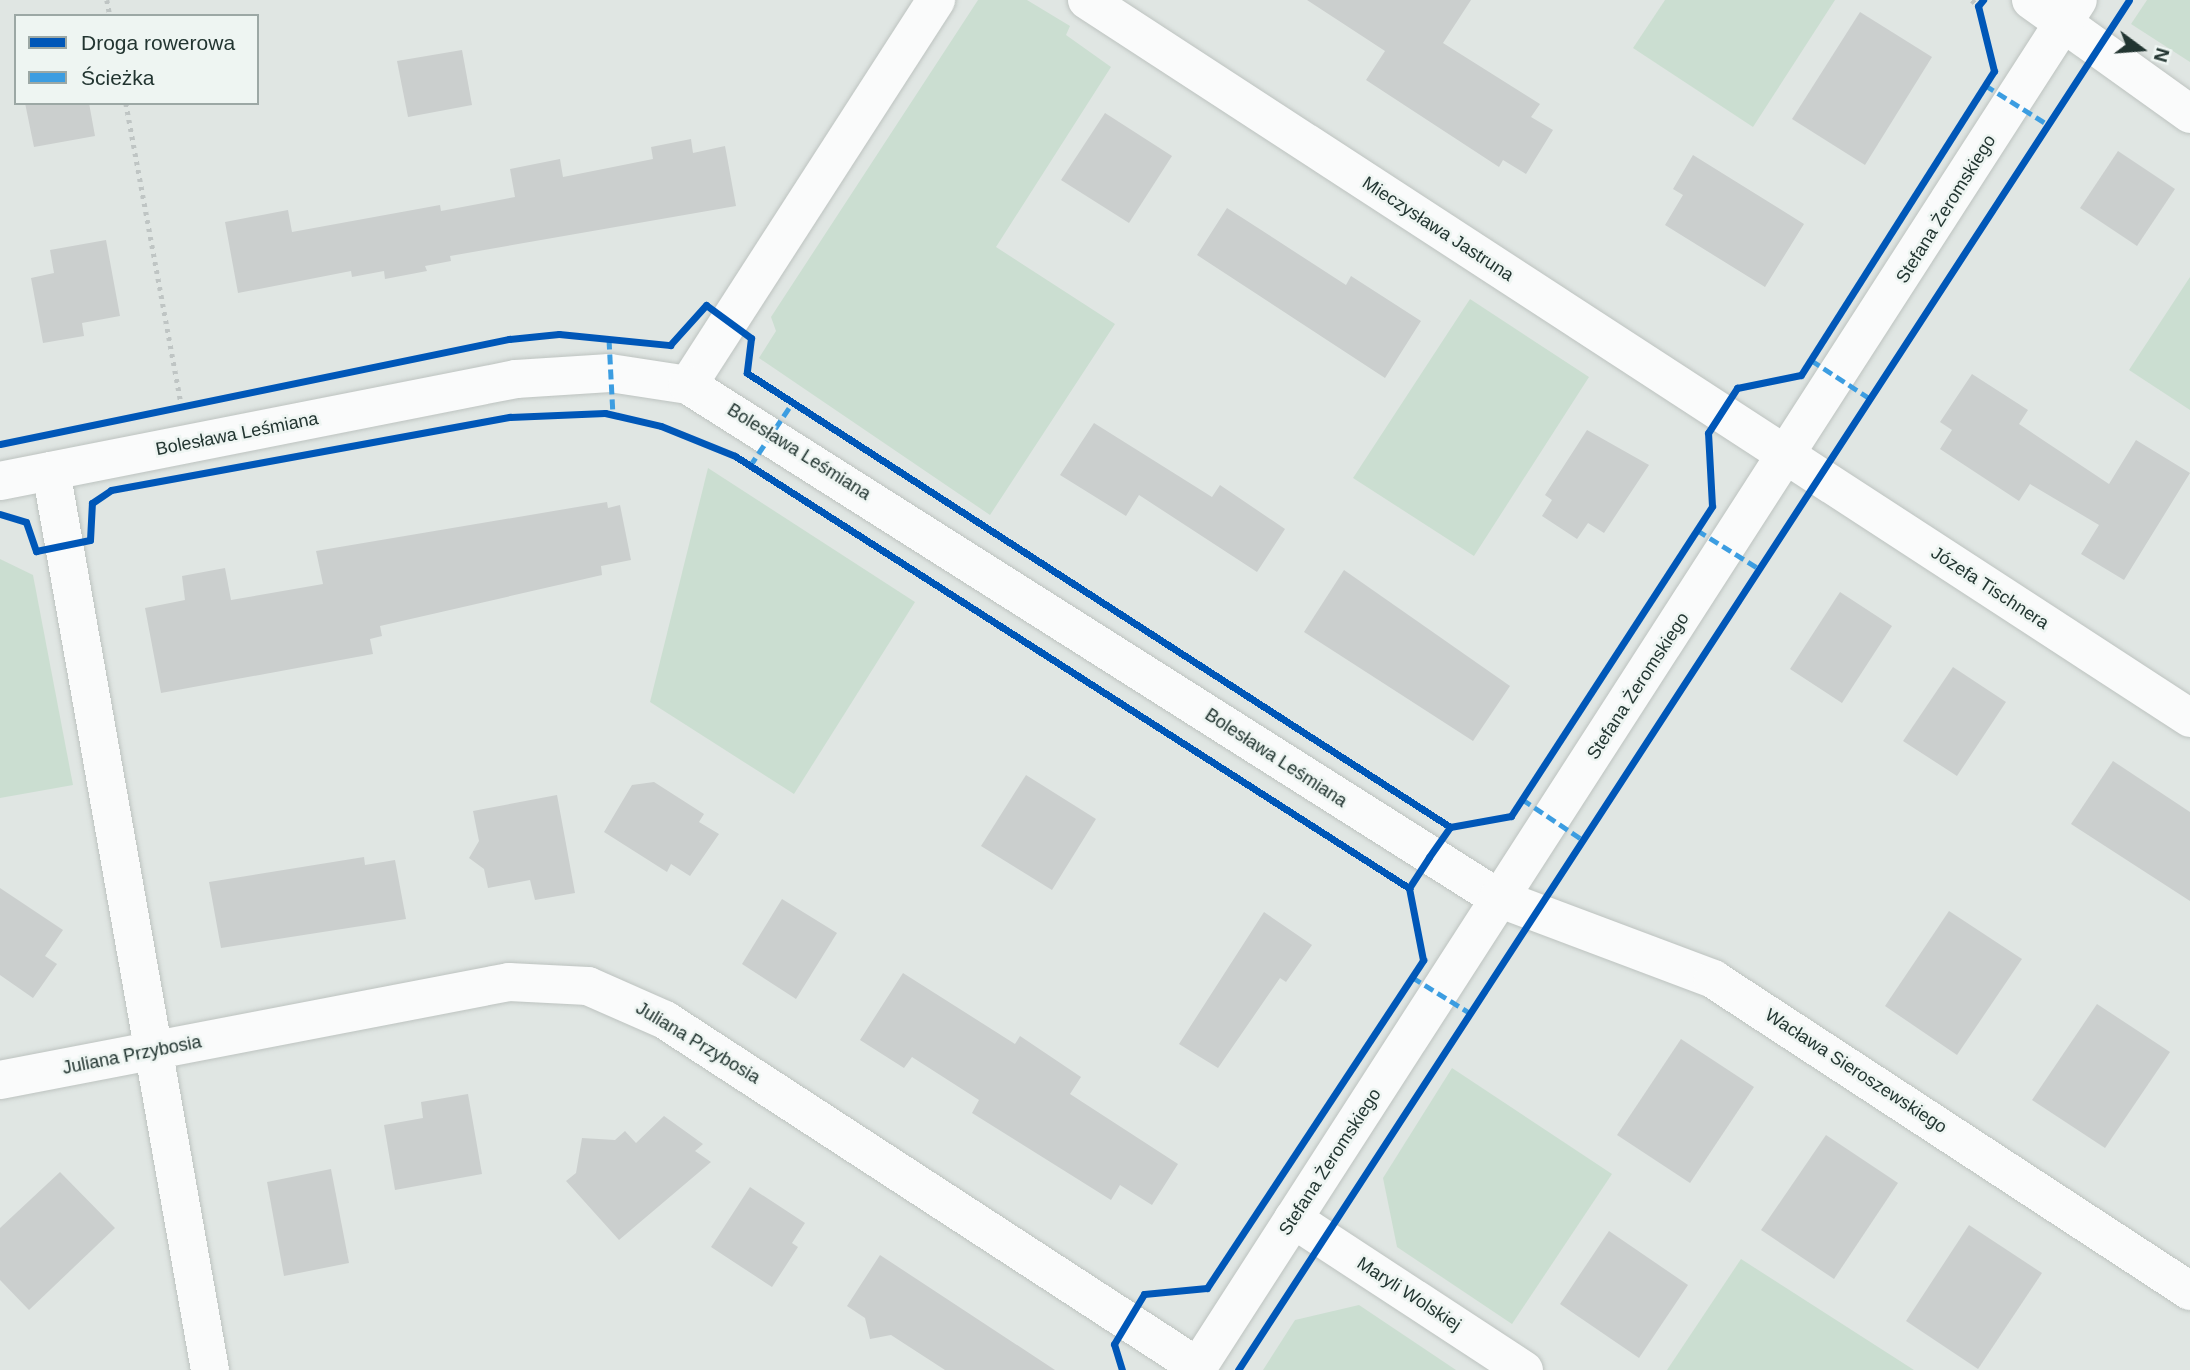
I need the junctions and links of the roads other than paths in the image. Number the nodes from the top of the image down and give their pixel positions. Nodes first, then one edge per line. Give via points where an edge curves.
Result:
1 (936, 0) edge
2 (1087, 0) edge
3 (2031, 0) edge
4 (2071, 11) edge
5 (2190, 114) edge
6 (688, 385) junction
7 (1790, 457) junction
8 (51, 471) junction
9 (0, 481) edge
10 (2190, 718) edge
11 (1498, 898) junction
12 (157, 1051) junction
13 (0, 1080) edge
14 (1293, 1219) junction
15 (2190, 1291) edge
16 (1197, 1368) edge
17 (210, 1370) edge
18 (1524, 1370) edge

1 - 6 street
2 - 7 street, Mieczysława Jastruna
3 - 4 street
4 - 5 street
4 - 7 street, Stefana Żeromskiego
6 - 8 street, Bolesława Leśmiana via 610,373 516,379
6 - 11 street, Bolesława Leśmiana
7 - 10 street, Józefa Tischnera
7 - 11 street, Stefana Żeromskiego
8 - 9 street, Bolesława Leśmiana
8 - 12 street
11 - 14 street, Stefana Żeromskiego
11 - 15 street, Wacława Sieroszewskiego via 1713,979
12 - 13 street, Juliana Przybosia
12 - 16 street, Juliana Przybosia via 509,982 588,986 665,1020
12 - 17 street
14 - 16 street, Stefana Żeromskiego
14 - 18 street, Maryli Wolskiej

